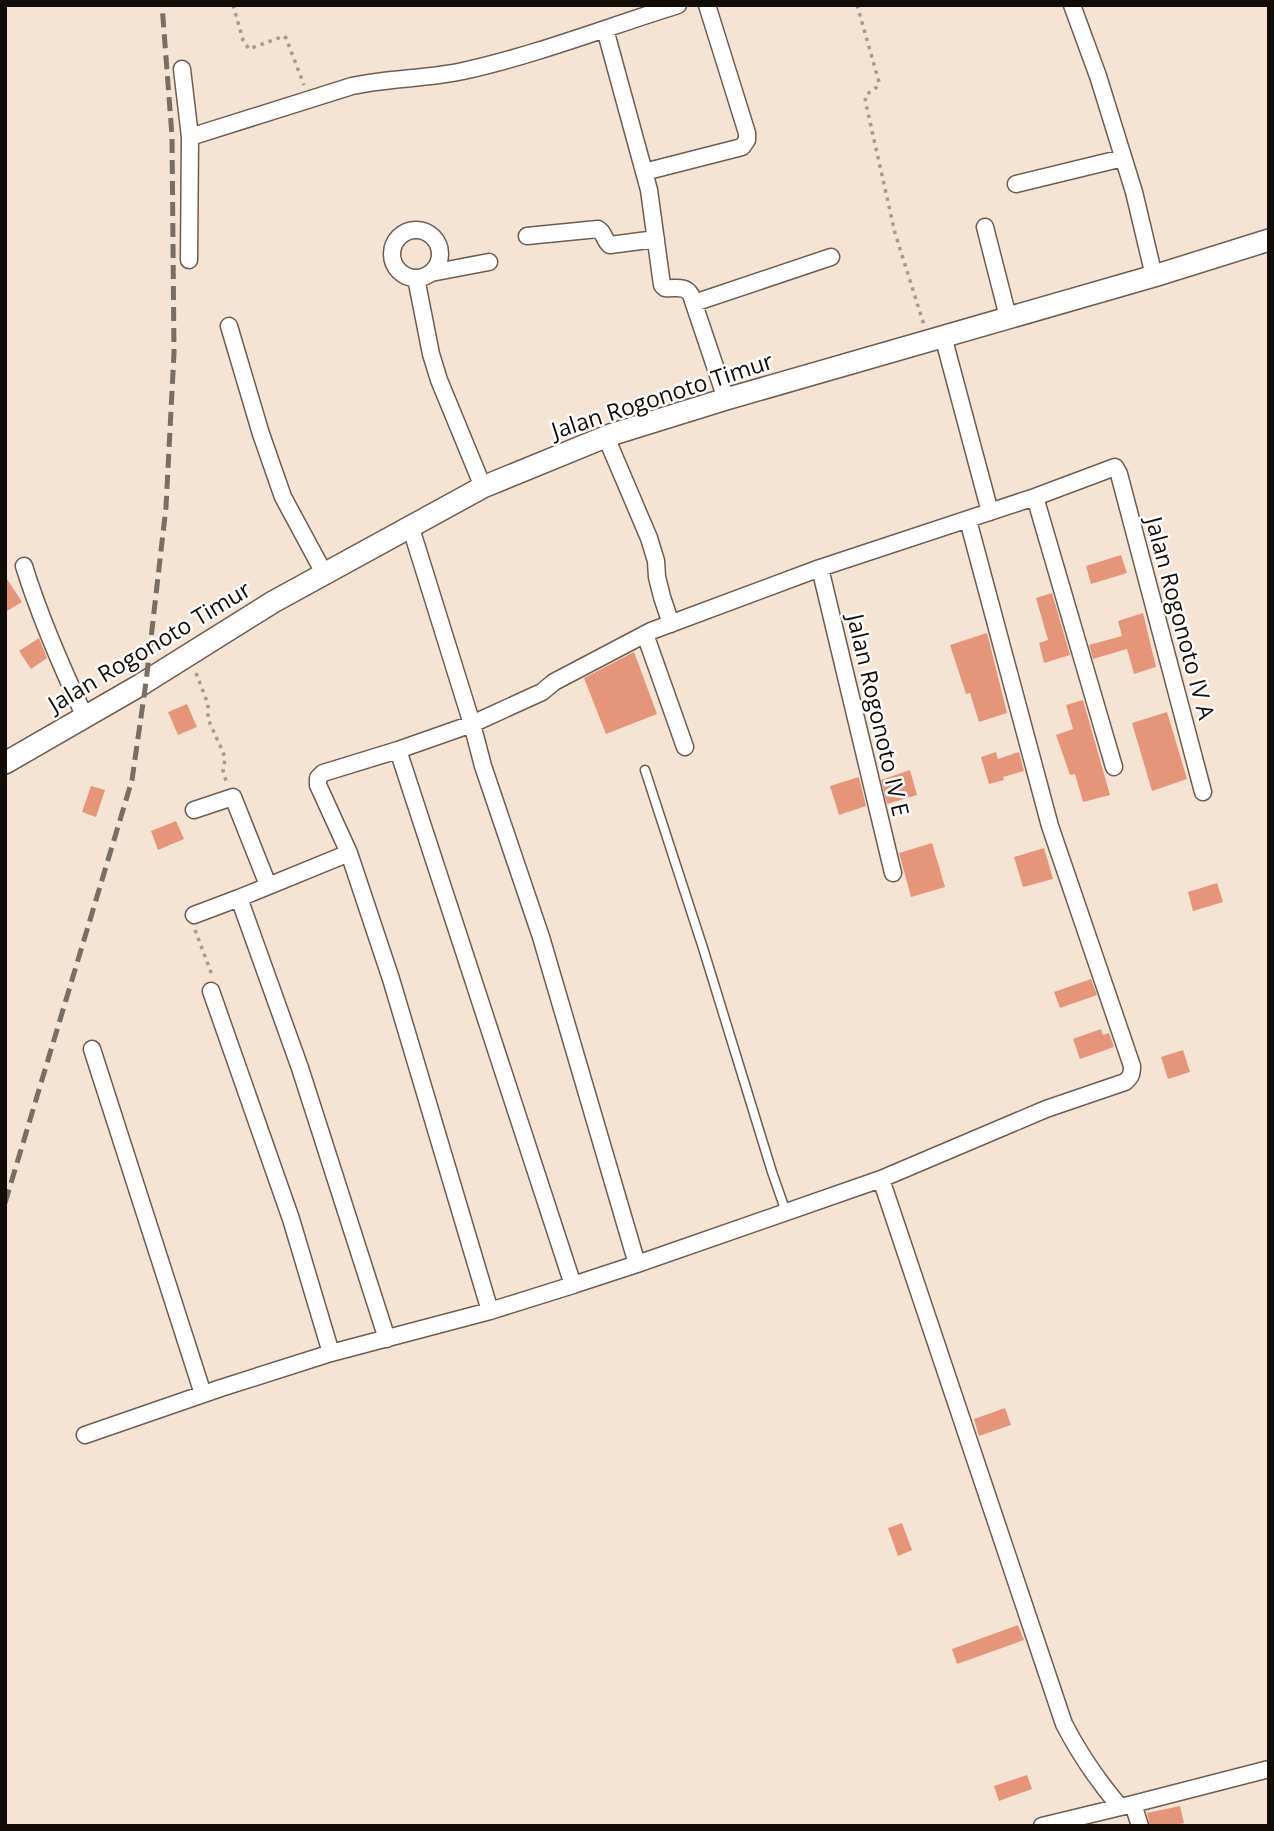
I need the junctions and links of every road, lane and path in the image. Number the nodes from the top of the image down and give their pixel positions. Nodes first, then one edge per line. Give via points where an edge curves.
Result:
1 (233, 5) edge
2 (678, 5) edge
3 (707, 5) edge
4 (857, 5) edge
5 (1072, 5) edge
6 (605, 29) junction
7 (182, 69) dead end
8 (309, 100) junction
9 (190, 137) junction
10 (1123, 158) junction
11 (644, 172) junction
12 (1016, 184) dead end
13 (985, 227) dead end
14 (527, 236) dead end
15 (656, 239) junction
16 (1269, 240) edge
17 (831, 257) dead end
18 (189, 260) dead end
19 (489, 262) dead end
20 (1153, 275) junction
21 (694, 303) junction
22 (1008, 317) junction
23 (229, 326) dead end
24 (936, 338) junction
25 (726, 399) junction
26 (606, 437) junction
27 (483, 487) junction
28 (1035, 497) junction
29 (990, 512) junction
30 (968, 520) junction
31 (410, 525) junction
32 (24, 566) dead end
33 (820, 568) junction
34 (324, 573) junction
35 (671, 624) junction
36 (645, 634) junction
37 (188, 655) junction
38 (85, 717) junction
39 (472, 724) junction
40 (685, 747) dead end
41 (398, 750) junction
42 (5, 763) edge
43 (1114, 767) dead end
44 (645, 770) dead end
45 (1203, 792) dead end
46 (233, 797) junction
47 (194, 810) dead end
48 (349, 853) junction
49 (893, 873) dead end
50 (268, 885) junction
51 (239, 898) junction
52 (194, 915) joint
53 (211, 991) joint
54 (92, 1049) dead end
55 (881, 1179) junction
56 (786, 1212) junction
57 (637, 1264) junction
58 (573, 1284) junction
59 (490, 1311) junction
60 (387, 1339) junction
61 (331, 1353) junction
62 (203, 1394) junction
63 (85, 1435) dead end
64 (1269, 1755) edge
65 (1264, 1770) edge
66 (1127, 1806) junction
67 (1042, 1826) edge
68 (1140, 1826) edge

1 - 8 path via 249,49 284,36 288,40
2 - 6 street
3 - 11 street via 747,140 742,147
4 - 24 path via 879,82 865,97 895,233
5 - 10 street
6 - 8 street via 496,64 377,80
6 - 11 street
7 - 9 street
8 - 9 street
9 - 18 street
10 - 12 street
10 - 20 street
11 - 15 street
13 - 22 street
14 - 15 street via 598,229 610,245
15 - 21 street via 662,285 687,289
16 - 20 main road, Jalan Rogonoto Timur
17 - 21 street
19 - 27 street via 423,276 431,354
20 - 22 main road, Jalan Rogonoto Timur
21 - 25 street
22 - 24 main road, Jalan Rogonoto Timur
23 - 34 street via 284,497
24 - 25 main road, Jalan Rogonoto Timur
24 - 29 street
25 - 26 main road, Jalan Rogonoto Timur
26 - 27 main road, Jalan Rogonoto Timur
26 - 35 street via 649,538
27 - 31 main road, Jalan Rogonoto Timur
28 - 29 street
28 - 43 street
28 - 45 street, Jalan Rogonoto IV A via 1115,467 1119,474
29 - 30 street
30 - 33 street
30 - 55 street via 1050,826 1132,1072 1125,1082 1046,1109
31 - 34 main road, Jalan Rogonoto Timur
31 - 39 street
32 - 38 street via 43,623
33 - 35 street
33 - 49 street, Jalan Rogonoto IV E
34 - 37 main road, Jalan Rogonoto Timur
35 - 36 street
36 - 39 street via 542,692
36 - 40 street
37 - 38 main road, Jalan Rogonoto Timur
37 - 46 path via 204,691 208,719 223,752 224,777
38 - 42 main road, Jalan Rogonoto Timur
39 - 41 street
39 - 57 street via 541,937
41 - 48 street via 318,778
41 - 58 street
44 - 56 lane
46 - 47 street
46 - 50 street
48 - 50 street
48 - 59 street
50 - 51 street
51 - 52 street
51 - 60 street
52 - 53 path via 192,921 214,980
53 - 61 street via 291,1219
54 - 62 street
55 - 56 street
55 - 66 street via 1064,1724 1102,1786
56 - 57 street
57 - 58 street
58 - 59 street
59 - 60 street
60 - 61 street
61 - 62 street
62 - 63 street
64 - 65 street
65 - 66 street
66 - 67 street
66 - 68 street

